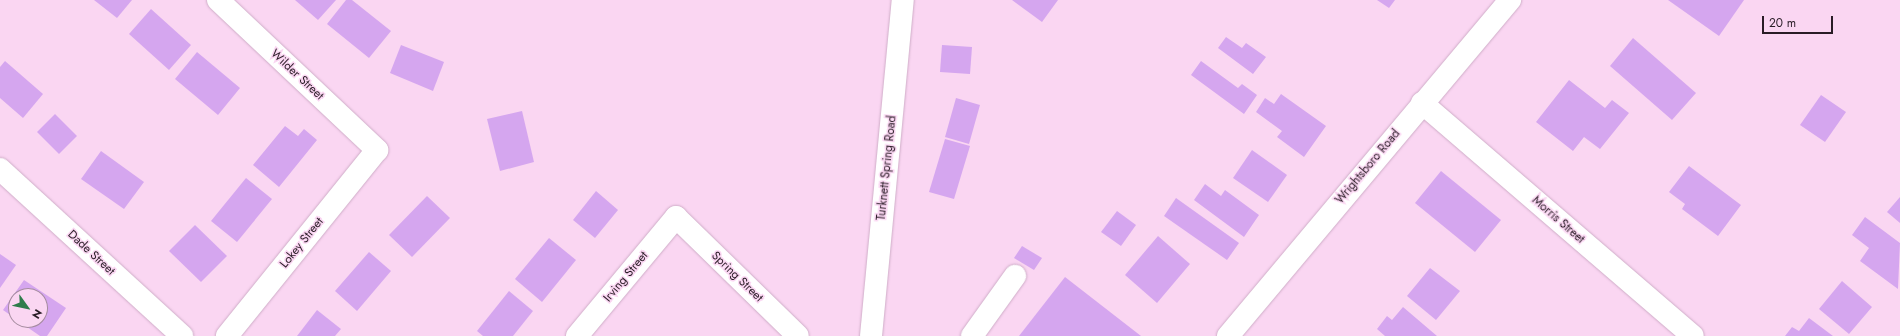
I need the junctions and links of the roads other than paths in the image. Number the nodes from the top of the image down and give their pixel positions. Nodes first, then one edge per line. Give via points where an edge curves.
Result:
1 (218, 0) edge
2 (904, 0) edge
3 (1510, 0) edge
4 (1422, 103) junction
5 (377, 150) joint
6 (0, 169) edge
7 (676, 217) joint
8 (1015, 276) dead end
9 (182, 336) edge
10 (227, 336) edge
11 (577, 336) edge
12 (798, 336) edge
13 (871, 336) edge
14 (972, 336) edge
15 (1228, 336) edge
16 (1693, 336) edge

1 - 5 street, Wilder Street
2 - 13 street, Turknett Spring Road
3 - 4 street, Wrightsboro Road
4 - 15 street, Wrightsboro Road
4 - 16 street, Morris Street
5 - 10 street, Lokey Street
6 - 9 street, Dade Street
7 - 11 street, Irving Street
7 - 12 street, Spring Street
8 - 14 street

